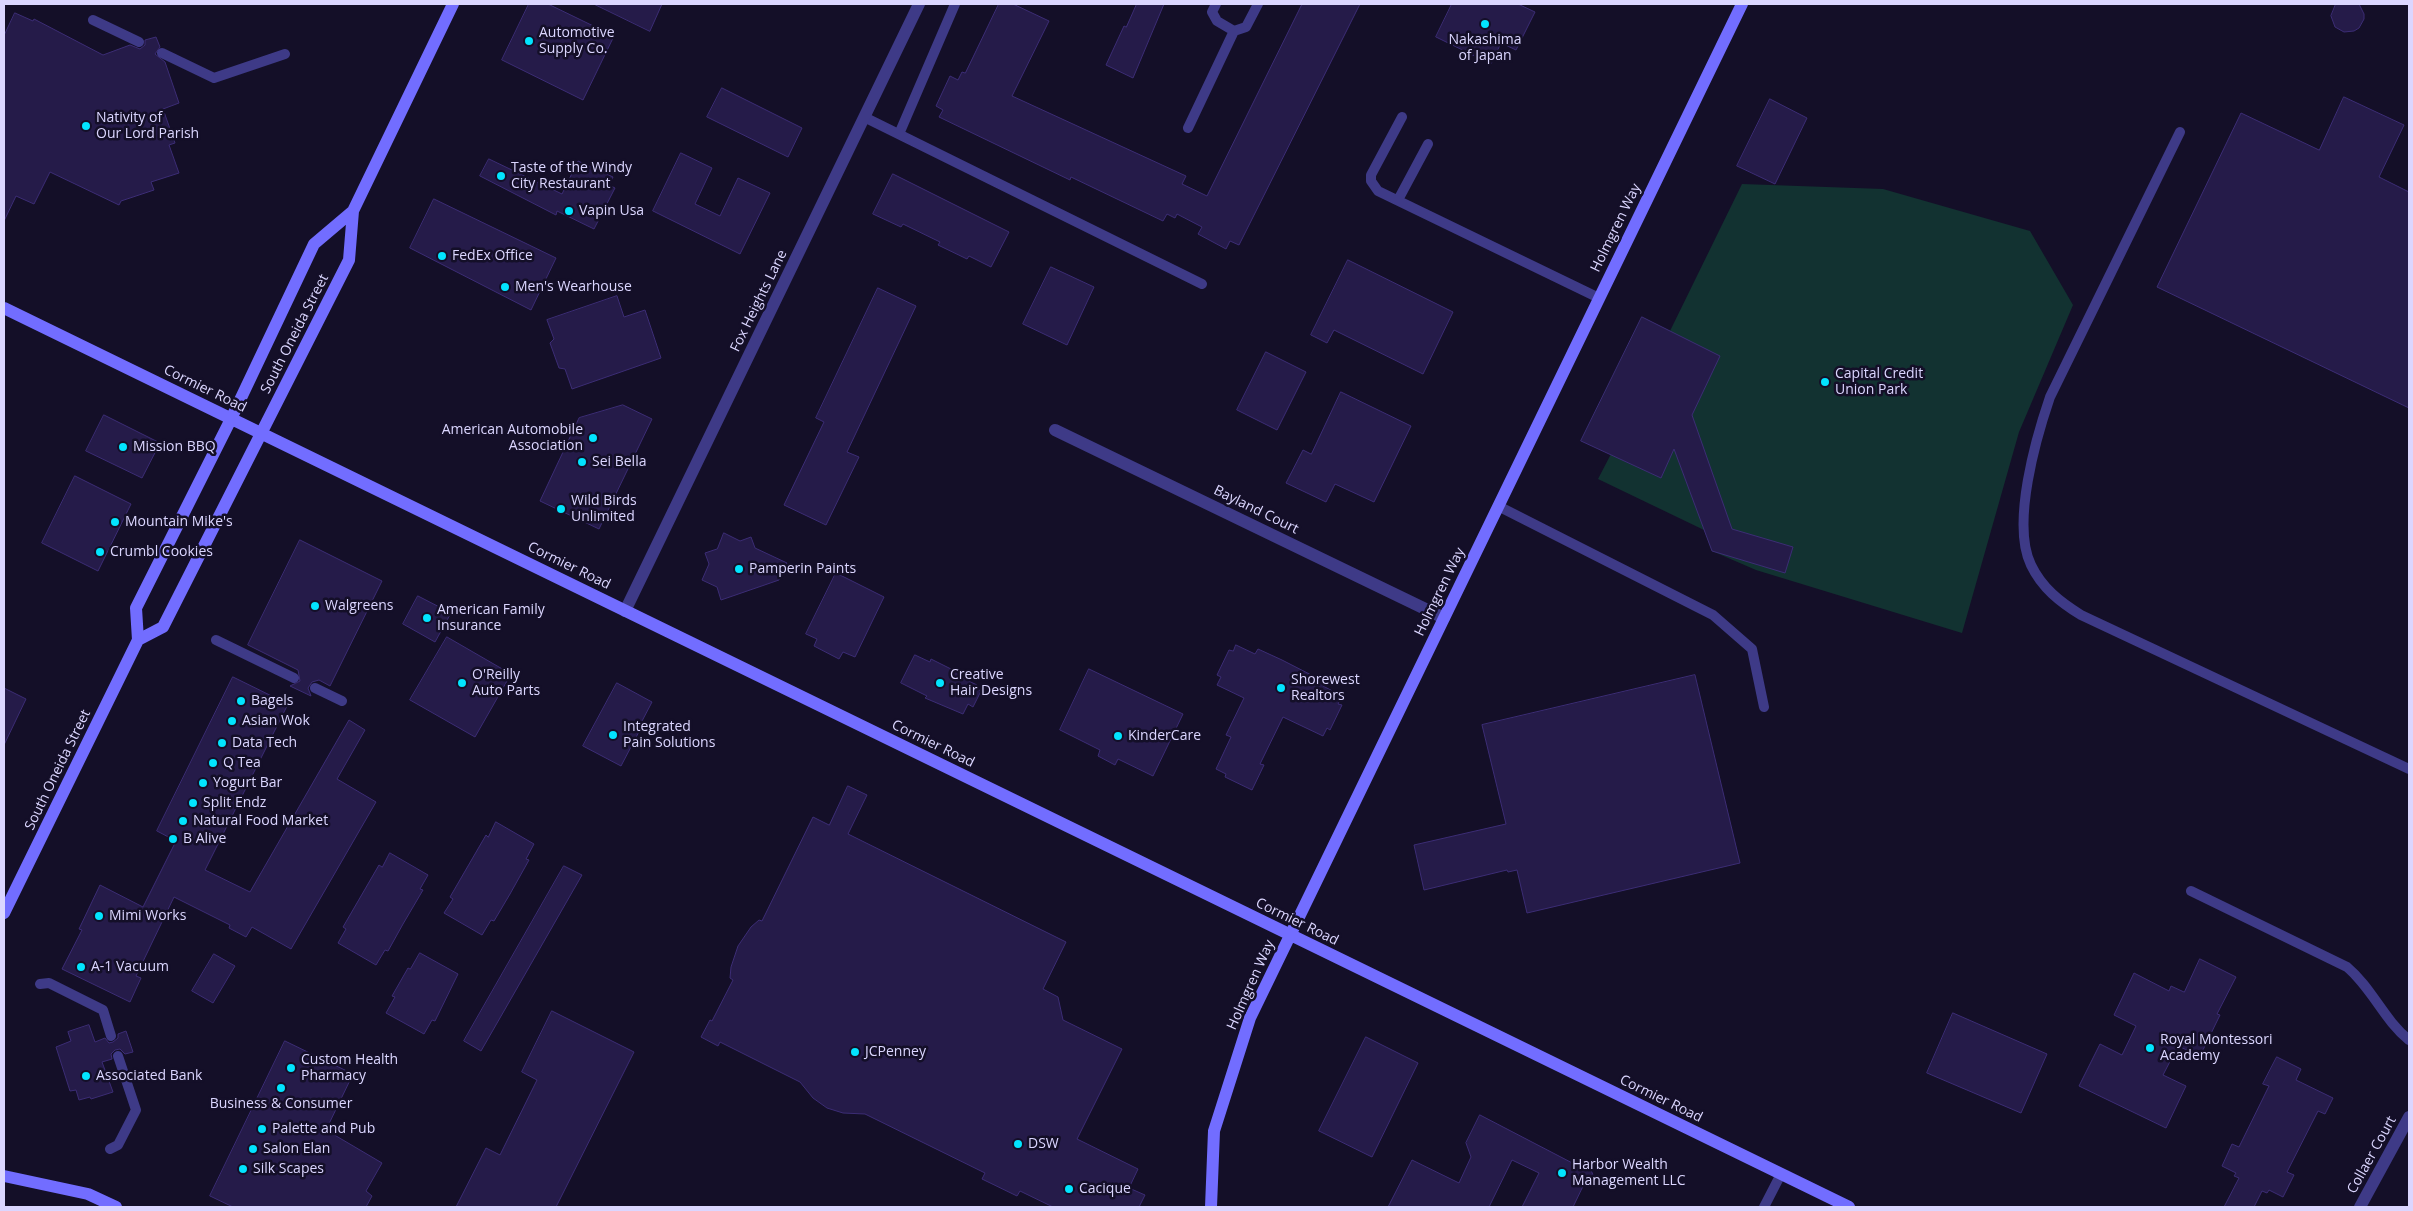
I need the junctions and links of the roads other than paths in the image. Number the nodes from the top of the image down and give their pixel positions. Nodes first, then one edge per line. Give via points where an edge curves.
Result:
1 (453, 4) edge
2 (919, 4) edge
3 (956, 4) edge
4 (1216, 4) edge
5 (1258, 4) edge
6 (1742, 4) edge
7 (94, 20) dead end
8 (1234, 31) junction
9 (139, 42) dead end
10 (162, 53) dead end
11 (285, 54) dead end
12 (1402, 117) dead end
13 (864, 118) junction
14 (1188, 128) dead end
15 (2180, 132) dead end
16 (899, 134) junction
17 (1428, 144) dead end
18 (1398, 200) junction
19 (353, 211) junction
20 (1202, 284) dead end
21 (1599, 298) junction
22 (4, 308) edge
23 (231, 418) junction
24 (1055, 430) dead end
25 (262, 434) junction
26 (1498, 506) junction
27 (625, 610) junction
28 (1444, 618) junction
29 (138, 640) junction
30 (216, 640) dead end
31 (294, 678) dead end
32 (315, 688) dead end
33 (342, 702) dead end
34 (1764, 707) dead end
35 (2409, 769) edge
36 (2191, 891) dead end
37 (4, 912) edge
38 (1290, 935) junction
39 (40, 984) dead end
40 (111, 1036) dead end
41 (2409, 1040) edge
42 (118, 1056) dead end
43 (2409, 1118) edge
44 (110, 1149) dead end
45 (1782, 1174) junction
46 (4, 1176) edge
47 (116, 1207) edge
48 (1211, 1207) edge
49 (1764, 1207) edge
50 (1849, 1207) edge
51 (2360, 1207) edge

1 - 19 street, South Oneida Street
2 - 13 street, Fox Heights Lane
3 - 16 lane
4 - 8 lane via 1212,12 1217,21
5 - 8 lane via 1246,28
6 - 21 street, Holmgren Way
7 - 9 lane
8 - 14 lane
10 - 11 lane via 214,78
12 - 18 lane via 1371,175 1371,182 1378,191
13 - 16 lane
13 - 27 street, Fox Heights Lane
15 - 35 lane via 2047,406 2027,483 2025,545 2030,564 2044,586 2060,602 2081,615
16 - 20 lane
17 - 18 lane
18 - 21 lane
19 - 23 street, South Oneida Street via 314,244
19 - 25 street, South Oneida Street via 349,260
21 - 26 street, Holmgren Way
22 - 23 street, Cormier Road
23 - 25 street, Cormier Road
23 - 29 street, South Oneida Street via 136,608
24 - 28 street, Bayland Court
25 - 27 street, Cormier Road
25 - 29 street, South Oneida Street via 163,627
26 - 28 street, Holmgren Way
26 - 34 lane via 1713,615 1752,649
27 - 38 street, Cormier Road
28 - 38 street, Holmgren Way
29 - 37 street, South Oneida Street
30 - 31 lane
32 - 33 lane
36 - 41 lane via 2347,967 2364,983 2396,1028
38 - 45 street, Cormier Road
38 - 48 street, Holmgren Way via 1250,1018 1214,1130
39 - 40 lane via 49,983 103,1010
42 - 44 lane via 136,1110 118,1145
43 - 51 street, Collaer Court
45 - 49 lane
45 - 50 street, Cormier Road
46 - 47 street via 88,1194

